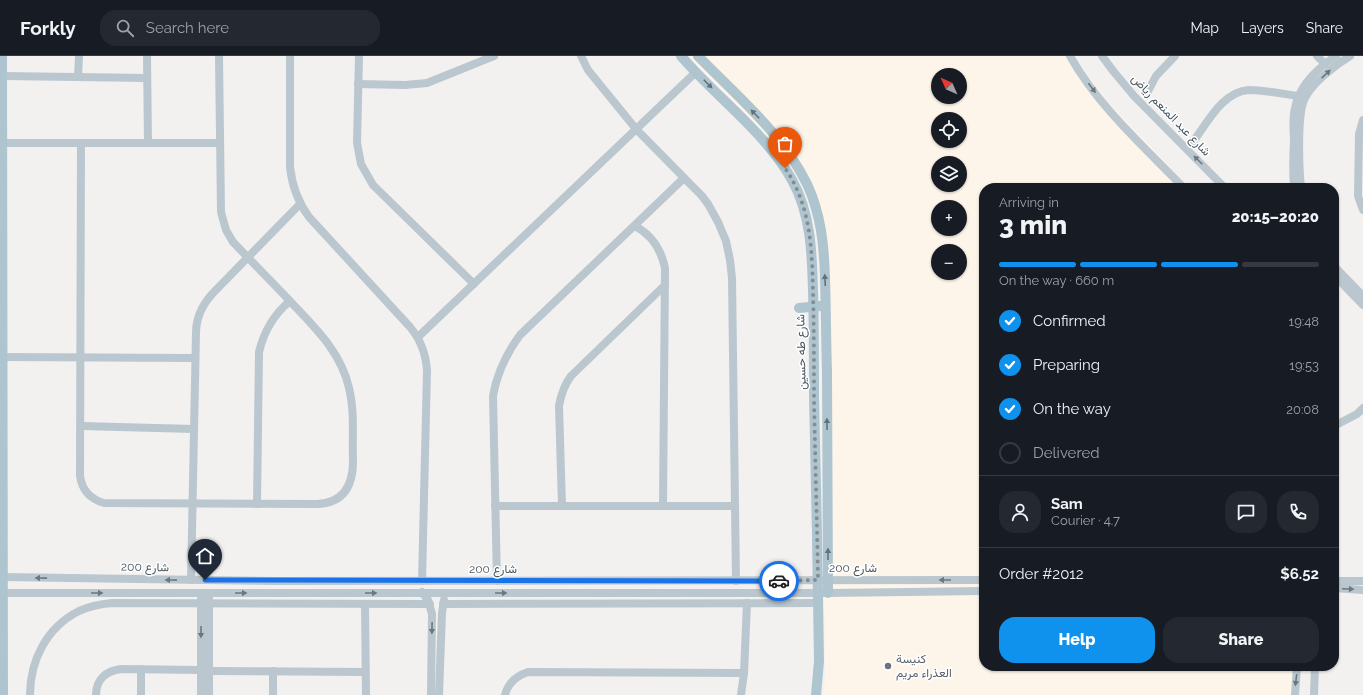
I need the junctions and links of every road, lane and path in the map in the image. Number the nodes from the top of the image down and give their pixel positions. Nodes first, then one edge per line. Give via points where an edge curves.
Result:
1 (2, 56) edge
2 (79, 56) edge
3 (147, 56) edge
4 (218, 56) edge
5 (290, 56) edge
6 (359, 56) edge
7 (494, 56) edge
8 (581, 56) edge
9 (681, 56) edge
10 (698, 56) edge
11 (1070, 56) edge
12 (1102, 56) edge
13 (1176, 56) edge
14 (1317, 56) edge
15 (1336, 56) edge
16 (1350, 56) edge
17 (1325, 64) junction
18 (696, 72) junction
19 (3, 76) junction
20 (78, 77) junction
21 (147, 78) junction
22 (358, 84) junction
23 (1146, 95) dead end
24 (1298, 96) junction
25 (1363, 120) edge
26 (636, 129) junction
27 (1193, 142) dead end
28 (3, 143) junction
29 (81, 143) junction
30 (148, 143) junction
31 (219, 143) junction
32 (1361, 159) edge
33 (684, 178) junction
34 (1179, 183) edge
35 (1220, 183) edge
36 (1294, 183) edge
37 (1301, 183) edge
38 (300, 204) junction
39 (1363, 210) edge
40 (635, 226) junction
41 (248, 257) junction
42 (1339, 271) edge
43 (1339, 280) edge
44 (474, 284) junction
45 (665, 285) junction
46 (1363, 296) edge
47 (290, 301) junction
48 (1363, 305) edge
49 (826, 306) junction
50 (814, 307) junction
51 (799, 308) dead end
52 (418, 338) junction
53 (3, 357) junction
54 (81, 358) junction
55 (196, 358) junction
56 (1363, 409) edge
57 (1339, 424) edge
58 (81, 426) junction
59 (194, 429) junction
60 (193, 504) junction
61 (257, 504) junction
62 (495, 506) junction
63 (562, 506) junction
64 (663, 506) junction
65 (735, 506) junction
66 (2, 577) junction
67 (191, 580) junction
68 (497, 580) junction
69 (818, 580) junction
70 (828, 580) junction
71 (979, 580) edge
72 (422, 581) junction
73 (736, 581) junction
74 (1339, 581) edge
75 (1363, 581) edge
76 (1339, 588) edge
77 (1363, 590) edge
78 (979, 591) edge
79 (422, 592) junction
80 (448, 592) junction
81 (2, 593) junction
82 (205, 593) junction
83 (821, 596) junction
84 (206, 603) junction
85 (747, 603) junction
86 (365, 604) junction
87 (430, 604) junction
88 (443, 604) junction
89 (140, 669) junction
90 (205, 670) junction
91 (273, 671) junction
92 (1297, 671) edge
93 (1315, 671) edge
94 (366, 672) junction
95 (744, 673) junction
96 (3, 695) edge
97 (30, 695) edge
98 (96, 695) edge
99 (140, 695) edge
100 (201, 695) edge
101 (209, 695) edge
102 (273, 695) edge
103 (366, 695) edge
104 (431, 695) edge
105 (439, 695) edge
106 (505, 695) edge
107 (741, 695) edge
108 (816, 695) edge
109 (1295, 695) edge
110 (1314, 695) edge

1 - 19 main road
2 - 20 street
3 - 21 street
4 - 31 street
5 - 38 street via 290,167 294,190
6 - 22 street
7 - 22 street via 427,83
8 - 26 street via 588,70
9 - 18 main road, شارع طه حسين
49 -> 10 main road, شارع طه حسين via 822,231 807,184 784,146
11 -> 34 street via 1102,102
35 -> 12 street, شارع عبد المنعم رياض via 1134,96
13 - 23 street via 1156,76
14 - 17 street
15 - 17 street
37 -> 16 street via 1300,114 1303,101 1310,89 1337,64
17 - 24 street
18 - 26 street
18 -> 50 main road, شارع طه حسين via 761,138 792,178 802,200 810,233
19 - 20 street
19 - 28 main road
20 - 21 street
21 - 30 street
22 - 44 street via 358,150 368,178
24 - 27 street via 1249,90 1234,94 1222,102
24 - 36 street via 1294,114
25 - 32 street via 1359,134
26 - 33 street
26 - 44 street
28 - 29 street
28 - 53 main road
29 - 30 street
29 - 54 street
30 - 31 street
31 - 41 street via 223,223 229,236
32 - 39 street via 1358,196
33 - 40 street
33 - 65 street via 702,196 713,213 722,231 730,260
38 - 41 street
38 - 52 street
40 - 45 street via 649,236 659,250 665,268
40 - 62 street via 520,335 504,361 493,396
41 - 47 street
41 - 55 street via 204,304 197,322
42 - 46 street
43 - 48 street
44 - 52 street
45 - 63 street via 571,376 563,390 559,406
45 - 64 street
47 - 61 street via 270,323 259,352
47 - 61 street via 330,344 346,377 352,406 352,476 343,494 327,503
49 - 50 main road
70 -> 49 main road, شارع طه حسين
50 - 51 main road
50 - 69 main road, شارع طه حسين
52 - 72 street via 427,372
53 - 54 street
53 - 66 main road
54 - 55 street
54 - 58 street
55 - 59 street
56 - 57 street
58 - 59 street
58 - 60 street via 81,480 84,489 93,498 104,503
59 - 60 street
60 - 61 street
60 - 67 street
62 - 63 street
62 - 68 street
63 - 64 street
64 - 65 street
65 - 73 street
67 -> 66 street, شارع 200
66 - 81 main road
67 - 72 street, شارع 200
68 - 72 street, شارع 200
68 - 73 street, شارع 200
69 - 70 street, شارع 200
69 - 73 street, شارع 200
69 - 83 main road, شارع طه حسين
71 -> 70 street, شارع 200
70 - 83 main road, شارع طه حسين
74 - 75 street
76 -> 77 street
78 - 83 street, شارع 200
79 - 80 street, شارع 200
82 -> 79 street, شارع 200
79 - 87 street
80 -> 83 street, شارع 200
80 - 88 street
81 -> 82 street, شارع 200
81 - 96 main road
82 - 84 street
83 - 85 street
83 - 108 main road, شارع طه حسين
84 - 86 street
84 - 90 street
84 - 97 street via 112,603 95,605 79,611 52,632 41,647 33,664
85 - 88 street
85 - 95 street
86 - 87 street
86 - 94 street
87 -> 104 street
88 - 105 street
89 - 90 street
89 - 98 street via 121,668 107,673 97,684
89 - 99 street
90 - 91 street
90 - 100 street
90 - 101 street
91 - 94 street
91 - 102 street
92 -> 109 street
93 - 110 street
94 - 103 street
95 - 106 street via 528,672 520,675 508,686
95 - 107 street

